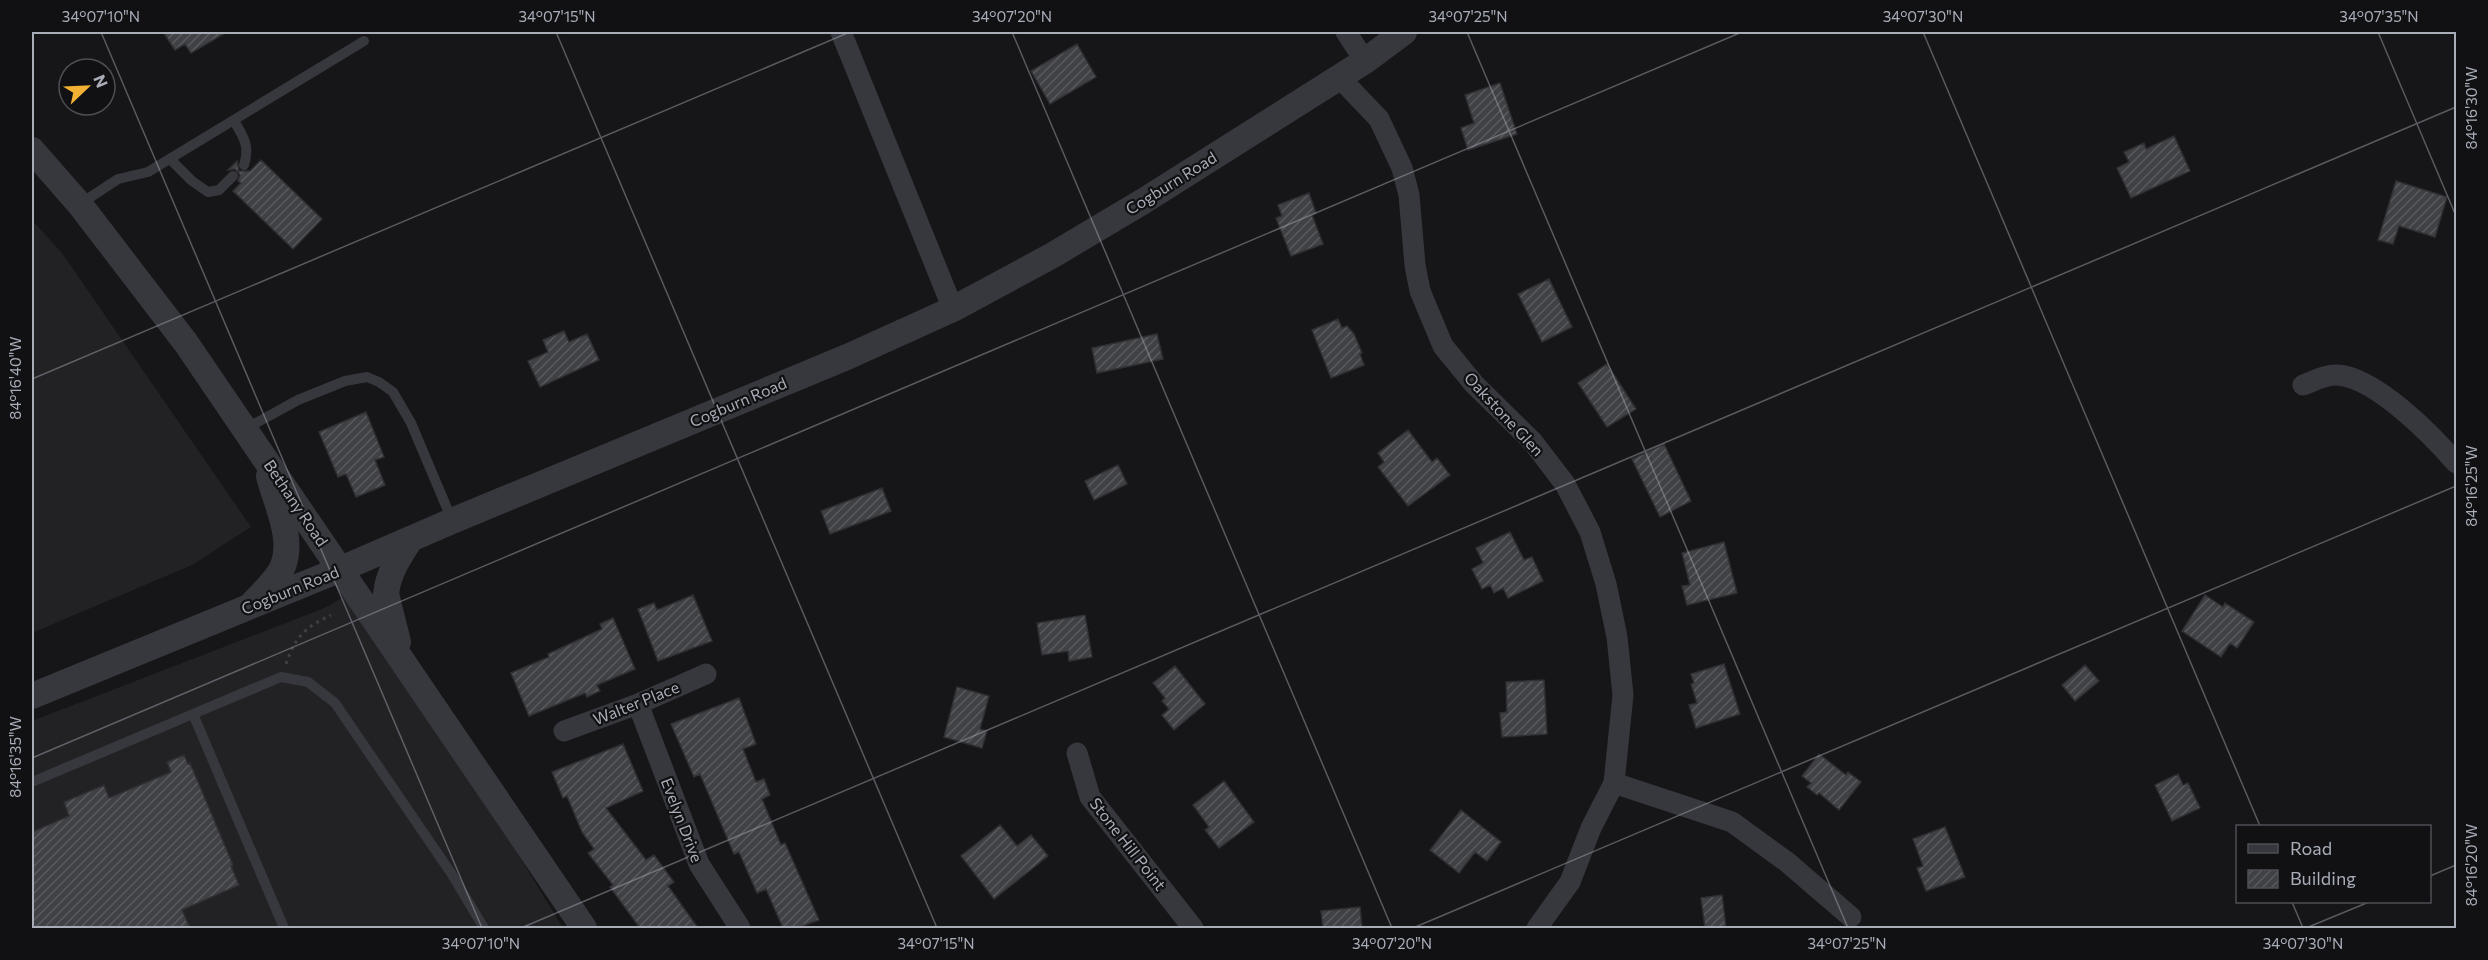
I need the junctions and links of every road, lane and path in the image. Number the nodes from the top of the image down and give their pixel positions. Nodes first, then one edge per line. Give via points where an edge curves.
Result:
1 (841, 32) edge
2 (1347, 32) edge
3 (1404, 32) edge
4 (364, 41) dead end
5 (1365, 61) junction
6 (1339, 77) junction
7 (234, 121) junction
8 (32, 150) edge
9 (170, 159) junction
10 (244, 165) dead end
11 (233, 176) dead end
12 (80, 204) junction
13 (953, 309) junction
14 (2303, 385) dead end
15 (245, 429) junction
16 (265, 458) junction
17 (2457, 463) edge
18 (452, 520) junction
19 (410, 540) junction
20 (341, 569) junction
21 (250, 606) junction
22 (331, 615) dead end
23 (404, 663) junction
24 (706, 674) dead end
25 (281, 677) junction
26 (32, 696) edge
27 (638, 704) junction
28 (193, 714) junction
29 (564, 731) dead end
30 (1077, 753) dead end
31 (32, 782) edge
32 (1614, 783) junction
33 (1851, 916) dead end
34 (284, 928) edge
35 (484, 928) edge
36 (584, 928) edge
37 (740, 928) edge
38 (1193, 928) edge
39 (1537, 928) edge

1 - 13 street
2 - 5 street
3 - 5 street, Cogburn Road
4 - 7 lane
5 - 6 street, Cogburn Road
6 - 13 street, Cogburn Road via 1132,208
6 - 32 street, Oakstone Glen via 1379,119 1402,168 1409,195 1420,291 1443,346 1474,384 1532,441 1565,484 1590,532 1606,584 1621,664 1623,695
7 - 9 lane
7 - 10 lane via 245,139 248,153
8 - 12 street, Bethany Road
9 - 11 lane via 208,192 219,189
9 - 12 lane via 148,172 118,179
12 - 15 street, Bethany Road via 186,343
13 - 18 street, Cogburn Road via 847,357
14 - 17 street via 2327,376 2354,379 2394,403
15 - 16 street, Bethany Road
15 - 18 lane via 298,400 345,381 367,377 379,382 393,392 411,423
16 - 20 street, Bethany Road
16 - 21 street via 287,539 286,552 282,568
18 - 19 street, Cogburn Road
19 - 20 street, Cogburn Road
19 - 23 street via 394,566 386,594
20 - 21 street, Cogburn Road
20 - 23 street, Bethany Road
21 - 26 street, Cogburn Road
22 - 25 path via 307,627 293,644
23 - 36 street, Bethany Road
24 - 27 street, Walter Place
25 - 28 lane
25 - 35 lane via 308,682 335,703
27 - 29 street, Walter Place
27 - 37 street, Evelyn Drive via 699,864
28 - 31 lane
28 - 34 lane
30 - 38 street, Stone Hill Point via 1090,798
32 - 33 street via 1732,822
32 - 39 street, Oakstone Glen via 1570,882

